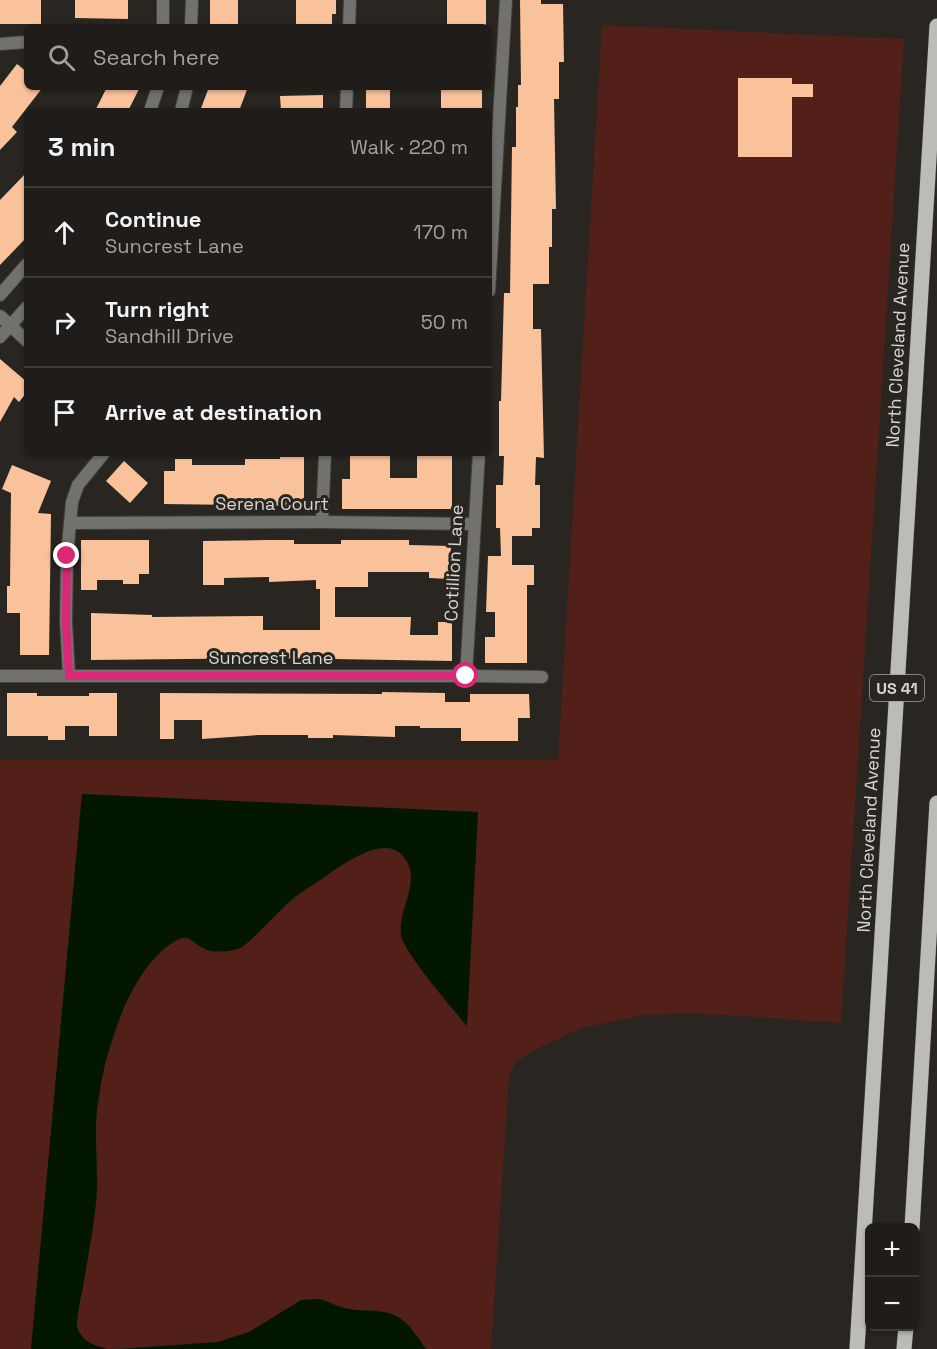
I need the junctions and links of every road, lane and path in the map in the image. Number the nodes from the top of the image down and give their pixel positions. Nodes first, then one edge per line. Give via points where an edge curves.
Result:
1 (163, 0) edge
2 (192, 0) edge
3 (350, 0) edge
4 (506, 0) edge
5 (163, 24) edge
6 (191, 24) edge
7 (350, 24) edge
8 (937, 26) edge
9 (24, 42) edge
10 (0, 44) edge
11 (157, 90) edge
12 (187, 90) edge
13 (347, 90) edge
14 (151, 108) edge
15 (182, 108) edge
16 (346, 108) edge
17 (492, 240) edge
18 (24, 267) edge
19 (0, 295) edge
20 (24, 311) edge
21 (0, 315) edge
22 (11, 326) junction
23 (0, 337) edge
24 (24, 338) edge
25 (101, 456) edge
26 (325, 456) edge
27 (479, 456) edge
28 (322, 522) junction
29 (70, 523) junction
30 (473, 524) junction
31 (0, 676) edge
32 (69, 676) junction
33 (466, 676) junction
34 (542, 677) dead end
35 (937, 804) edge
36 (912, 1223) edge
37 (857, 1349) edge

1 - 5 street
2 - 6 street
3 - 7 street
4 - 17 street
8 - 37 main road, North Cleveland Avenue / US 41
9 - 10 street
11 - 14 street
12 - 15 street
13 - 16 street
18 - 19 street
20 - 22 street
21 - 22 street
22 - 23 street
22 - 24 street
25 - 29 street via 78,484
26 - 28 street
27 - 30 street, Cotillion Lane
28 - 29 street, Serena Court
28 - 30 street, Serena Court
29 - 32 street via 66,622
30 - 33 street, Cotillion Lane
31 - 32 street, Suncrest Lane
32 - 33 street, Suncrest Lane
33 - 34 street, Suncrest Lane
35 - 36 main road

